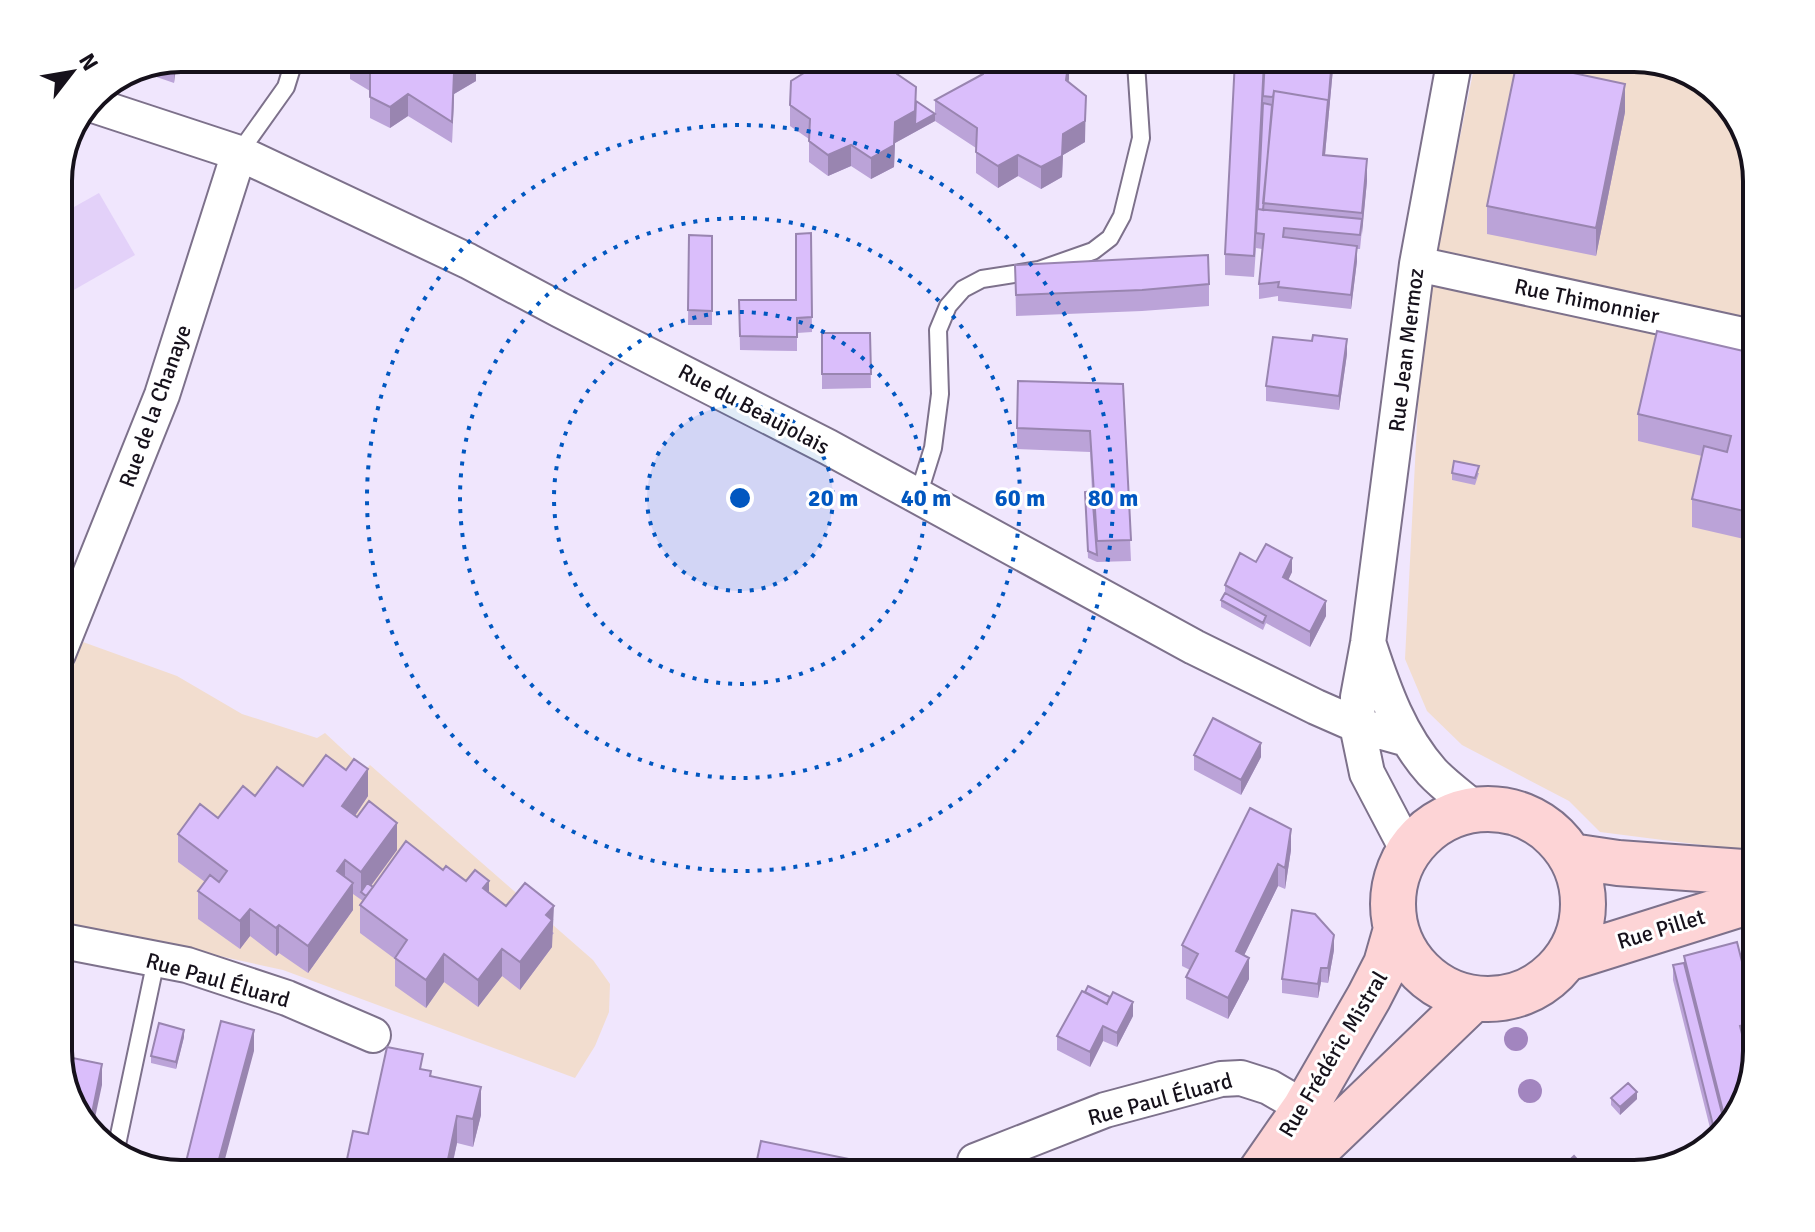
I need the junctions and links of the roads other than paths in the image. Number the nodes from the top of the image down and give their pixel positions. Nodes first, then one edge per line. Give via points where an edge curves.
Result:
1 (291, 72) edge
2 (1137, 72) edge
3 (1452, 72) edge
4 (112, 111) edge
5 (239, 153) junction
6 (1417, 264) junction
7 (1743, 335) edge
8 (918, 496) junction
9 (72, 619) edge
10 (1368, 643) junction
11 (1357, 725) junction
12 (1407, 739) junction
13 (1475, 809) junction
14 (1408, 851) junction
15 (1571, 856) junction
16 (1743, 872) edge
17 (1743, 903) edge
18 (1396, 929) junction
19 (72, 943) edge
20 (1566, 959) junction
21 (156, 960) junction
22 (1473, 999) junction
23 (373, 1035) dead end
24 (1315, 1125) junction
25 (118, 1140) edge
26 (978, 1160) edge
27 (1275, 1160) edge
28 (1298, 1160) edge

1 - 5 lane via 286,87
2 - 8 lane via 1141,138 1122,216 1110,238 1093,251 1039,270 982,279 948,306 938,330 940,394 933,448
3 - 6 street, Rue Jean Mermoz
4 - 5 street, Rue du Beaujolais
5 - 8 street, Rue du Beaujolais via 468,261
5 - 9 street, Rue de la Chanaye via 162,395
6 - 7 street, Rue Thimonnier
6 - 10 street, Rue Jean Mermoz
8 - 11 street, Rue du Beaujolais via 1194,647
10 - 11 street, Rue Jean Mermoz
10 - 12 street, Rue Jean Mermoz
11 - 12 street, Rue du Beaujolais
11 - 14 street, Rue Jean Mermoz via 1367,773
12 - 13 street, Rue Jean Mermoz via 1434,774
13 - 14 street via 1439,821
13 - 15 street via 1515,812 1541,824
14 - 18 street via 1392,905
15 - 16 street
15 - 20 street via 1583,886 1583,921
17 - 20 street, Rue Pillet
18 - 22 street via 1416,968 1448,991
18 - 24 street, Rue Frédéric Mistral via 1386,964
19 - 21 street, Rue Paul Éluard
20 - 22 street via 1533,989 1504,999
21 - 23 street, Rue Paul Éluard via 287,998
21 - 25 lane
22 - 24 street, Rue Frédéric Mistral
24 - 26 street, Rue Paul Éluard via 1269,1087 1241,1078 1221,1079 1105,1110
24 - 27 street, Rue Frédéric Mistral
24 - 28 street, Rue Frédéric Mistral

